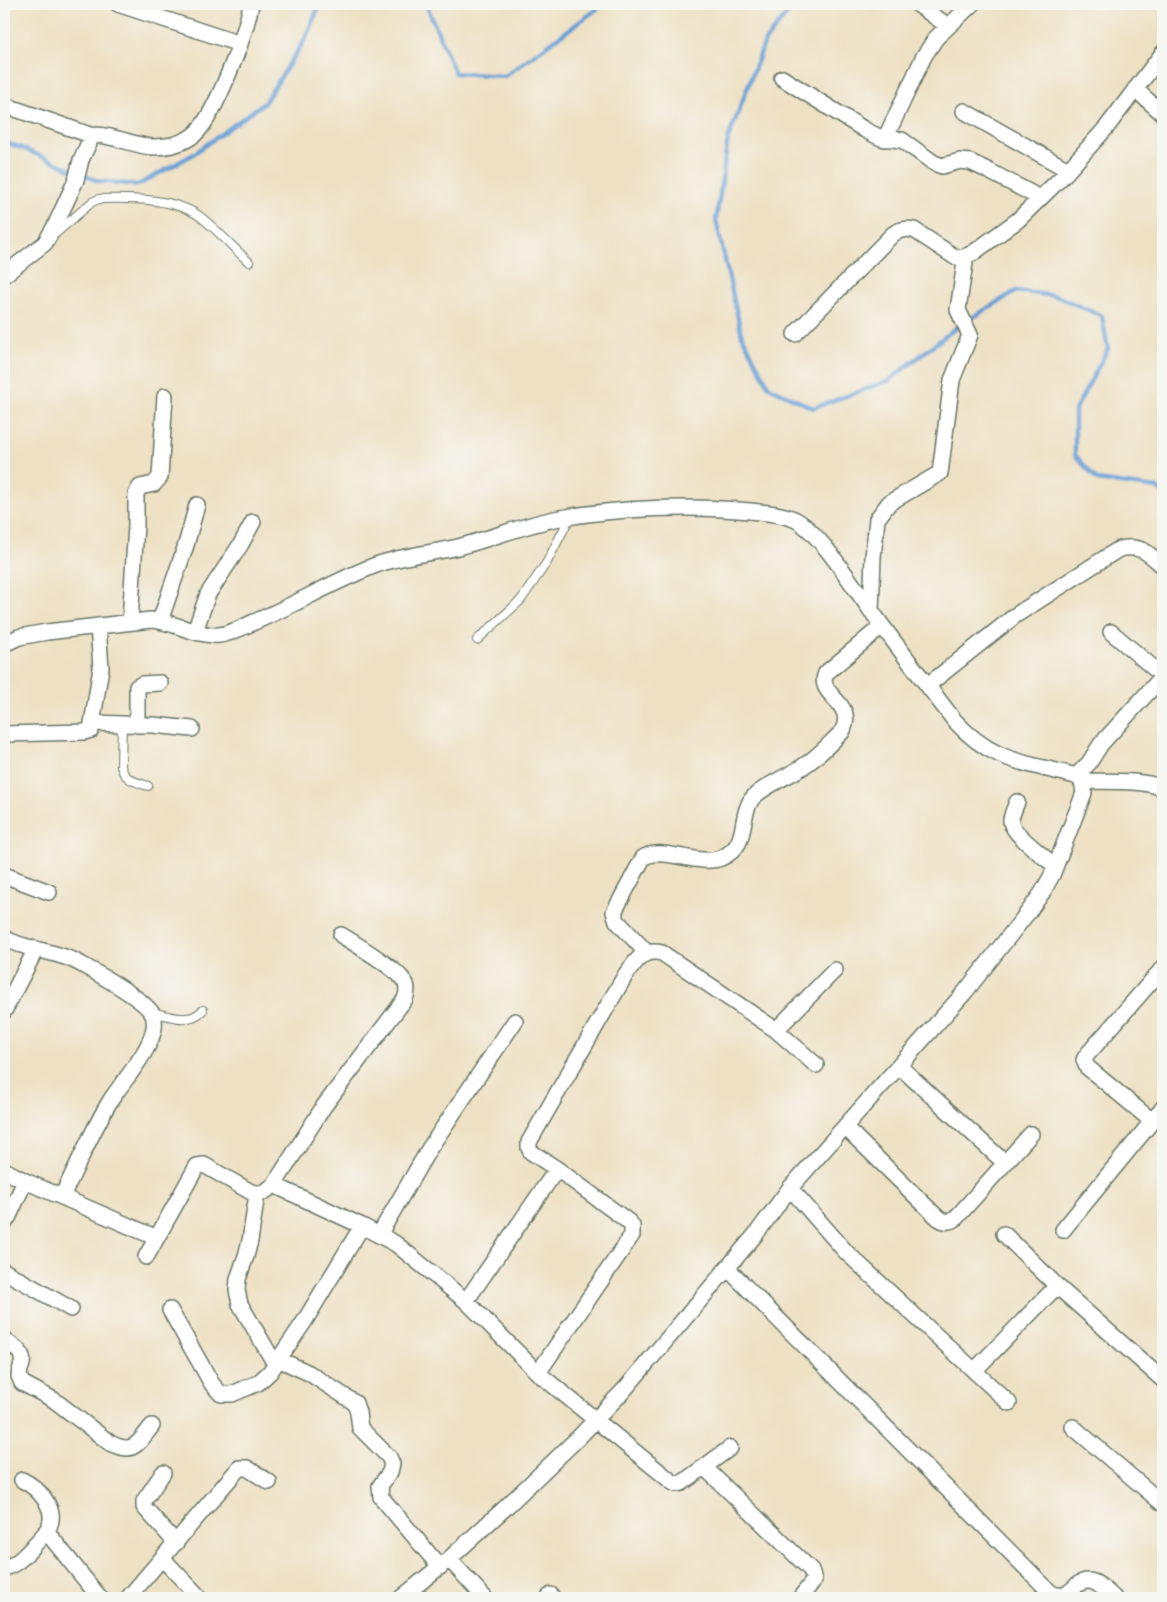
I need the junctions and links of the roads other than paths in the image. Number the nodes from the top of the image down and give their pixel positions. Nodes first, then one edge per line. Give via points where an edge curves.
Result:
1 (118, 4) edge
2 (252, 4) edge
3 (917, 4) edge
4 (972, 4) edge
5 (948, 26) junction
6 (240, 44) junction
7 (1163, 53) edge
8 (782, 78) dead end
9 (1135, 89) junction
10 (4, 105) edge
11 (964, 111) dead end
12 (1163, 114) edge
13 (93, 136) junction
14 (885, 139) junction
15 (1068, 170) junction
16 (1040, 198) junction
17 (45, 243) junction
18 (966, 256) junction
19 (249, 262) dead end
20 (4, 275) edge
21 (795, 334) dead end
22 (165, 396) dead end
23 (197, 505) dead end
24 (570, 517) junction
25 (253, 522) dead end
26 (1163, 566) edge
27 (871, 611) junction
28 (160, 621) junction
29 (130, 622) junction
30 (98, 626) junction
31 (882, 626) junction
32 (196, 631) junction
33 (1111, 632) dead end
34 (478, 640) dead end
35 (4, 644) edge
36 (1163, 676) edge
37 (160, 683) dead end
38 (928, 685) junction
39 (94, 723) junction
40 (130, 724) junction
41 (192, 729) dead end
42 (4, 734) edge
43 (1079, 779) junction
44 (148, 786) dead end
45 (1163, 788) edge
46 (1017, 802) dead end
47 (1055, 866) junction
48 (4, 876) edge
49 (49, 892) dead end
50 (341, 935) dead end
51 (4, 938) edge
52 (36, 949) junction
53 (647, 953) junction
54 (1163, 968) edge
55 (835, 970) dead end
56 (203, 1010) dead end
57 (4, 1011) edge
58 (150, 1012) junction
59 (515, 1021) dead end
60 (776, 1030) junction
61 (816, 1065) dead end
62 (899, 1066) junction
63 (1163, 1108) edge
64 (1152, 1121) junction
65 (844, 1127) junction
66 (1031, 1134) dead end
67 (1005, 1163) junction
68 (557, 1169) junction
69 (4, 1170) edge
70 (26, 1181) junction
71 (274, 1185) junction
72 (790, 1188) junction
73 (257, 1194) junction
74 (62, 1196) junction
75 (4, 1224) edge
76 (362, 1226) junction
77 (1063, 1230) dead end
78 (1004, 1234) dead end
79 (379, 1235) junction
80 (156, 1238) junction
81 (146, 1257) dead end
82 (728, 1269) junction
83 (4, 1271) edge
84 (1057, 1286) junction
85 (466, 1301) junction
86 (71, 1309) dead end
87 (170, 1310) dead end
88 (4, 1340) edge
89 (276, 1362) junction
90 (974, 1371) junction
91 (538, 1373) junction
92 (1163, 1380) edge
93 (1009, 1403) dead end
94 (595, 1420) junction
95 (152, 1426) dead end
96 (1073, 1427) dead end
97 (730, 1448) dead end
98 (704, 1467) junction
99 (163, 1473) dead end
100 (22, 1480) dead end
101 (269, 1482) dead end
102 (1163, 1504) edge
103 (46, 1531) junction
104 (176, 1543) junction
105 (163, 1559) junction
106 (445, 1563) junction
107 (4, 1568) edge
108 (100, 1598) edge
109 (129, 1598) edge
110 (200, 1598) edge
111 (402, 1598) edge
112 (485, 1598) edge
113 (800, 1598) edge
114 (1114, 1598) edge

1 - 6 street
2 - 6 street
3 - 5 street
4 - 5 street
5 - 14 street via 924,56
6 - 13 street via 207,118 189,138 173,145 152,147
7 - 9 street
8 - 14 street
9 - 12 street
9 - 15 street via 1106,128
10 - 13 street
11 - 15 street
13 - 17 street
14 - 16 street via 902,140 942,166 970,162
15 - 16 street
16 - 18 street via 1018,220
17 - 19 lane via 99,199 167,202 198,215
17 - 20 street
18 - 21 street via 955,257 914,230 899,230
18 - 27 street via 958,310 970,335 952,380 940,473 889,503 877,518
22 - 29 street via 160,477 154,484 140,487 136,494
23 - 28 street
24 - 27 street via 689,508 737,510 790,518 803,525 826,548
24 - 32 street via 378,564 228,633 218,635
24 - 34 lane via 547,562 521,600
25 - 32 street via 208,594
26 - 38 street via 1138,547 1119,548 1016,615
27 - 31 street
28 - 29 street
28 - 32 street
29 - 30 street
30 - 35 street via 19,637
30 - 39 street via 101,668
31 - 38 street
31 - 53 street via 824,678 826,687 845,712 846,725 842,732 805,765 752,798 744,818 740,843 735,848 713,860 656,853 644,858 614,912 617,921
33 - 36 street
36 - 43 street via 1101,744
37 - 40 street via 137,687
38 - 43 street via 968,736 990,750 1024,765
39 - 40 street
39 - 42 street via 89,732
40 - 41 street
40 - 44 lane via 122,771 133,781
43 - 45 street via 1133,782
43 - 47 street via 1084,793
46 - 47 street via 1012,825
47 - 62 street via 1029,912 965,992
48 - 49 street
50 - 71 street via 397,973 406,984 407,993 324,1106
51 - 52 street
52 - 57 street
52 - 58 street via 78,962 136,998
53 - 60 street via 662,953
53 - 68 street via 640,956 626,974 529,1142 531,1152
54 - 64 street via 1084,1060 1087,1067
55 - 60 street
56 - 58 lane via 196,1017 187,1019
58 - 74 street via 154,1024 141,1059 111,1101
59 - 79 street via 429,1149
60 - 61 street
62 - 65 street
62 - 67 street
63 - 64 street
64 - 77 street
65 - 67 street via 942,1221 955,1220
65 - 72 street
66 - 67 street
68 - 85 street
68 - 91 street via 629,1222 633,1231
69 - 70 street
70 - 74 street
70 - 75 street
71 - 73 street
71 - 76 street
72 - 82 street
72 - 90 street via 846,1252
73 - 80 street via 204,1165 197,1166
73 - 89 street via 250,1241 237,1290 240,1304
74 - 80 street
76 - 79 street
76 - 89 street
78 - 84 street
79 - 85 street via 396,1244
80 - 81 street
82 - 94 street
82 - 114 street via 1050,1592 1064,1595 1088,1580 1098,1583
83 - 86 street
84 - 90 street
84 - 92 street
85 - 91 street
87 - 89 street via 212,1384 221,1394 232,1394 258,1383
88 - 95 street via 21,1355 19,1376 22,1383 54,1400 110,1443 118,1447 136,1446
89 - 106 street via 324,1382 355,1403 360,1428 392,1464 380,1486 381,1497
90 - 93 street
91 - 94 street
94 - 98 street via 676,1484
94 - 106 street
96 - 102 street
97 - 98 street
98 - 113 street via 811,1570 814,1580
99 - 104 street via 144,1501 144,1507
100 - 103 street via 36,1490 49,1506 51,1520
101 - 104 street via 247,1468 239,1468
103 - 107 street via 21,1560
103 - 108 street
104 - 105 street
105 - 109 street
105 - 110 street
106 - 111 street
106 - 112 street

